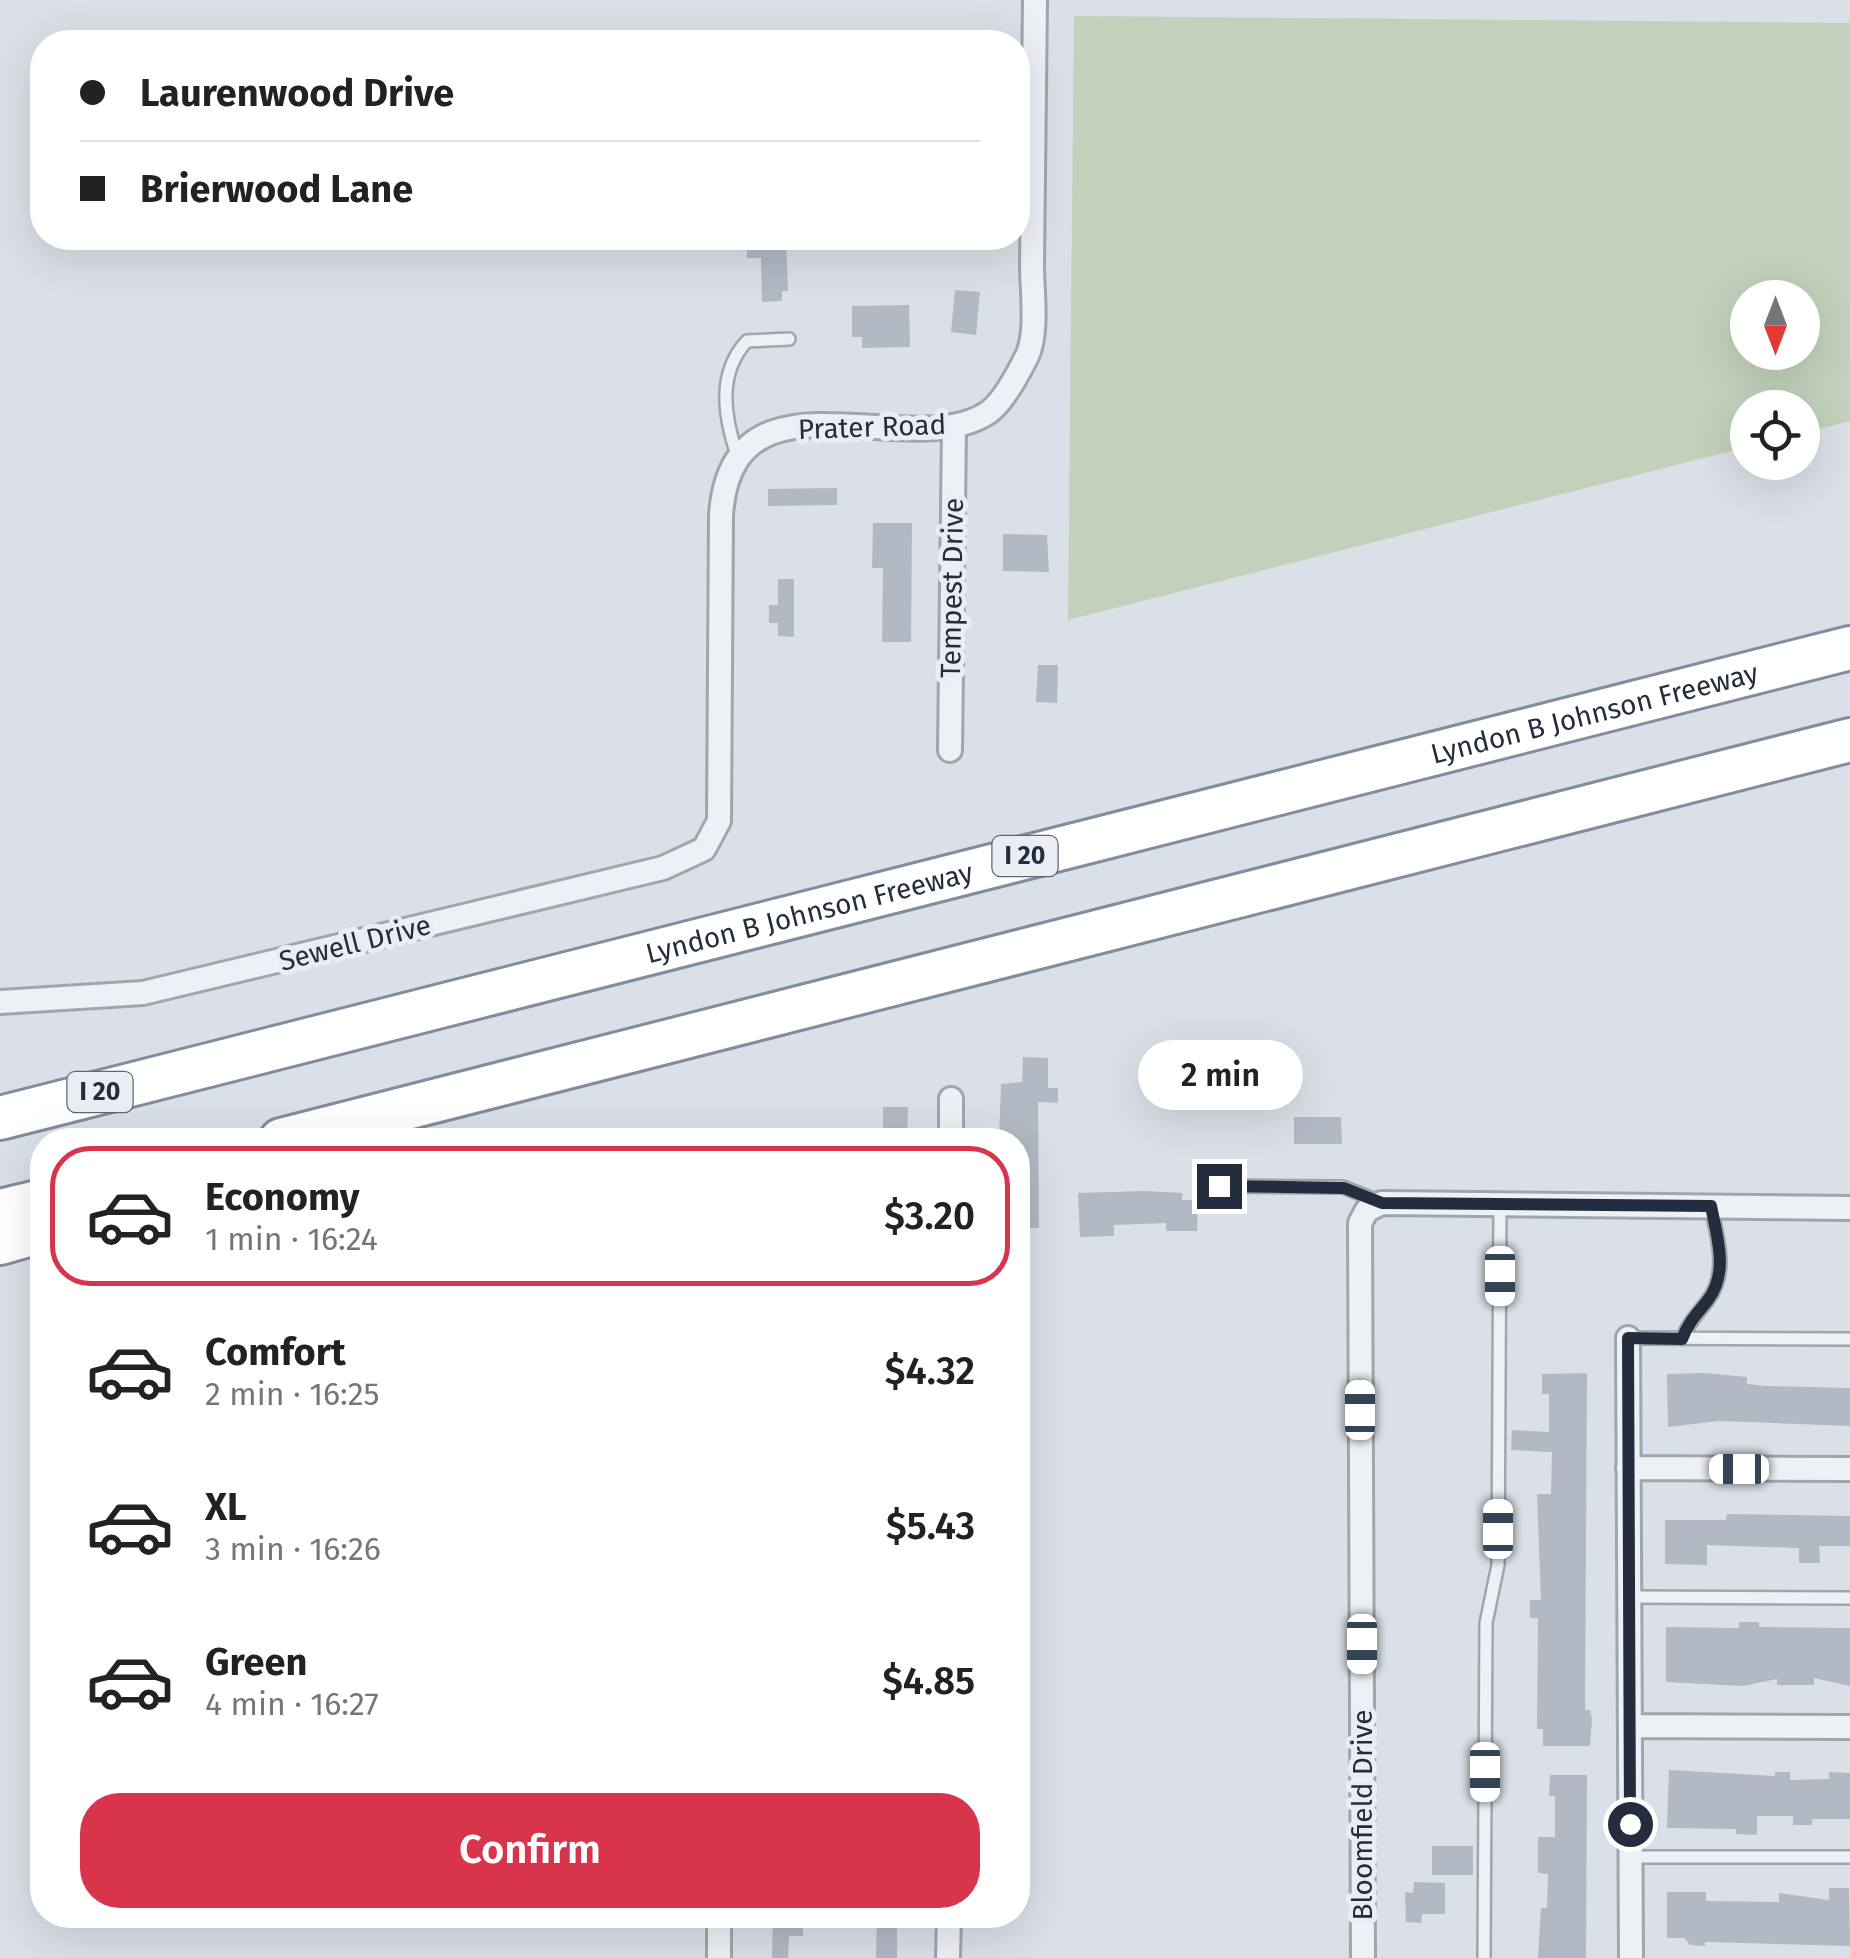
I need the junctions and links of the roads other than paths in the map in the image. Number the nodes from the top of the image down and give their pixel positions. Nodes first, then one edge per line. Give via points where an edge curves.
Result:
1 (1035, 0) edge
2 (789, 339) dead end
3 (954, 426) junction
4 (737, 454) junction
5 (1850, 648) edge
6 (1850, 740) edge
7 (950, 750) dead end
8 (0, 1002) edge
9 (608, 1057) junction
10 (200, 1067) junction
11 (952, 1098) dead end
12 (0, 1102) edge
13 (0, 1118) edge
14 (328, 1128) edge
15 (382, 1128) edge
16 (951, 1128) edge
17 (1219, 1186) dead end
18 (30, 1203) edge
19 (1382, 1203) junction
20 (1500, 1204) junction
21 (1711, 1206) junction
22 (1850, 1208) edge
23 (0, 1211) edge
24 (30, 1234) edge
25 (0, 1242) edge
26 (1628, 1338) joint
27 (1682, 1339) junction
28 (1850, 1339) edge
29 (1628, 1468) junction
30 (1850, 1469) edge
31 (1629, 1597) junction
32 (1850, 1598) edge
33 (1630, 1726) junction
34 (1850, 1727) edge
35 (1630, 1856) junction
36 (1850, 1857) edge
37 (719, 1928) edge
38 (948, 1928) edge
39 (719, 1958) edge
40 (948, 1958) edge
41 (1363, 1958) edge
42 (1484, 1958) edge
43 (1630, 1958) edge

1 - 3 street, Prater Road via 1030,351 990,411
2 - 4 lane via 747,342 731,358 726,408
3 - 4 street, Prater Road via 800,426 766,435
3 - 7 street, Tempest Drive
4 - 8 street, Sewell Drive via 723,480 721,514 719,821 704,849 662,868 143,993
5 - 10 highway, Lyndon B Johnson Freeway / I 20
6 - 9 highway
9 - 14 highway
9 - 15 highway
10 - 12 highway
10 - 13 highway, Lyndon B Johnson Freeway / I 20
11 - 16 street
17 - 19 lane via 1344,1188
18 - 23 highway
19 - 20 street
19 - 41 street, Bloomfield Drive via 1367,1210 1360,1224
20 - 21 street
20 - 42 lane via 1498,1565 1486,1624
21 - 22 street
21 - 27 lane via 1718,1281
24 - 25 highway
26 - 27 lane
26 - 29 street
27 - 28 lane
29 - 30 street
29 - 31 street
31 - 32 lane
31 - 33 street
33 - 34 street
33 - 35 street
35 - 36 lane
35 - 43 street
37 - 39 street
38 - 40 street

